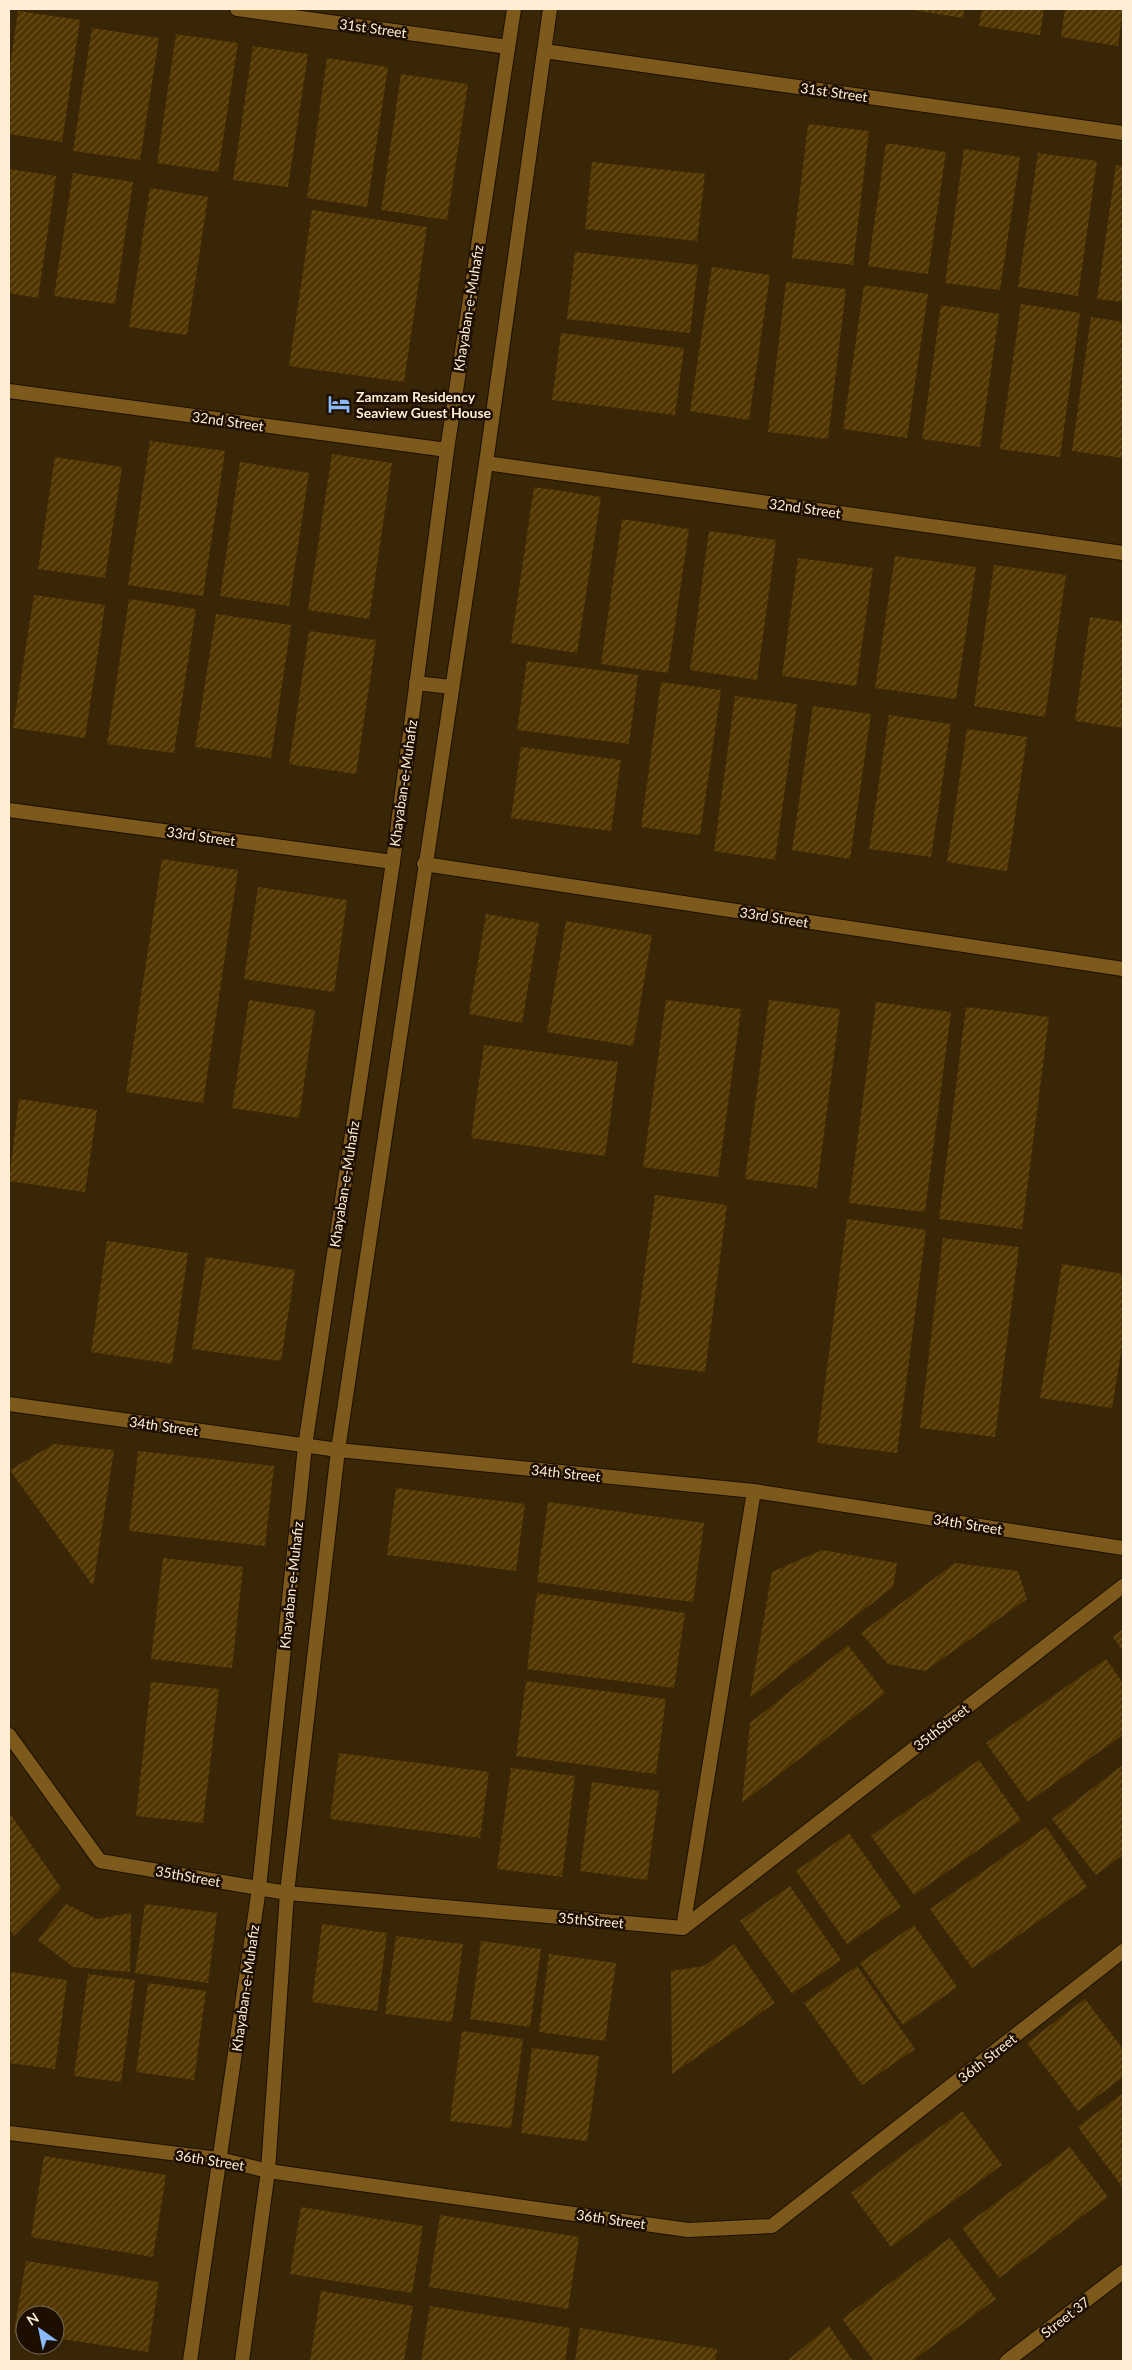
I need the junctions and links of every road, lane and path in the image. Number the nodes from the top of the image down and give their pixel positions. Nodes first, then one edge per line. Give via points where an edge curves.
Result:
1 (237, 9) edge
2 (514, 9) edge
3 (550, 9) edge
4 (508, 47) junction
5 (544, 51) junction
6 (1123, 133) edge
7 (9, 391) edge
8 (447, 450) junction
9 (486, 462) junction
10 (1123, 553) edge
11 (416, 683) junction
12 (452, 687) junction
13 (9, 810) edge
14 (393, 862) junction
15 (424, 864) junction
16 (1123, 969) edge
17 (9, 1404) edge
18 (305, 1446) junction
19 (338, 1450) junction
20 (754, 1491) junction
21 (1123, 1548) edge
22 (1123, 1586) edge
23 (9, 1735) edge
24 (259, 1888) junction
25 (287, 1894) junction
26 (683, 1928) junction
27 (1123, 1950) edge
28 (9, 2133) edge
29 (219, 2159) junction
30 (268, 2171) junction
31 (1123, 2272) edge
32 (190, 2361) edge
33 (242, 2361) edge
34 (1007, 2361) edge

1 - 4 street, 31st Street
2 - 4 street, Khayaban-e-Muhafiz
3 - 5 street
4 - 8 street, Khayaban-e-Muhafiz
5 - 6 street, 31st Street
5 - 9 street
7 - 8 street, 32nd Street
8 - 11 street, Khayaban-e-Muhafiz
9 - 10 street, 32nd Street
9 - 12 street
11 - 12 street
11 - 14 street, Khayaban-e-Muhafiz
12 - 15 street
13 - 14 street, 33rd Street
14 - 18 street, Khayaban-e-Muhafiz
15 - 16 street, 33rd Street
15 - 19 street
17 - 18 street, 34th Street
18 - 19 street, 34th Street
18 - 24 street, Khayaban-e-Muhafiz
19 - 20 street, 34th Street
19 - 25 street
20 - 21 street, 34th Street
20 - 26 street
22 - 26 street, 35thStreet
23 - 24 street, 35thStreet via 100,1861
24 - 25 street, 35thStreet
24 - 29 street, Khayaban-e-Muhafiz
25 - 26 street, 35thStreet
25 - 30 street
27 - 30 street, 36th Street via 772,2226 688,2230
28 - 29 street, 36th Street
29 - 30 street, 36th Street
29 - 32 street, Khayaban-e-Muhafiz
30 - 33 street
31 - 34 street, Street 37

